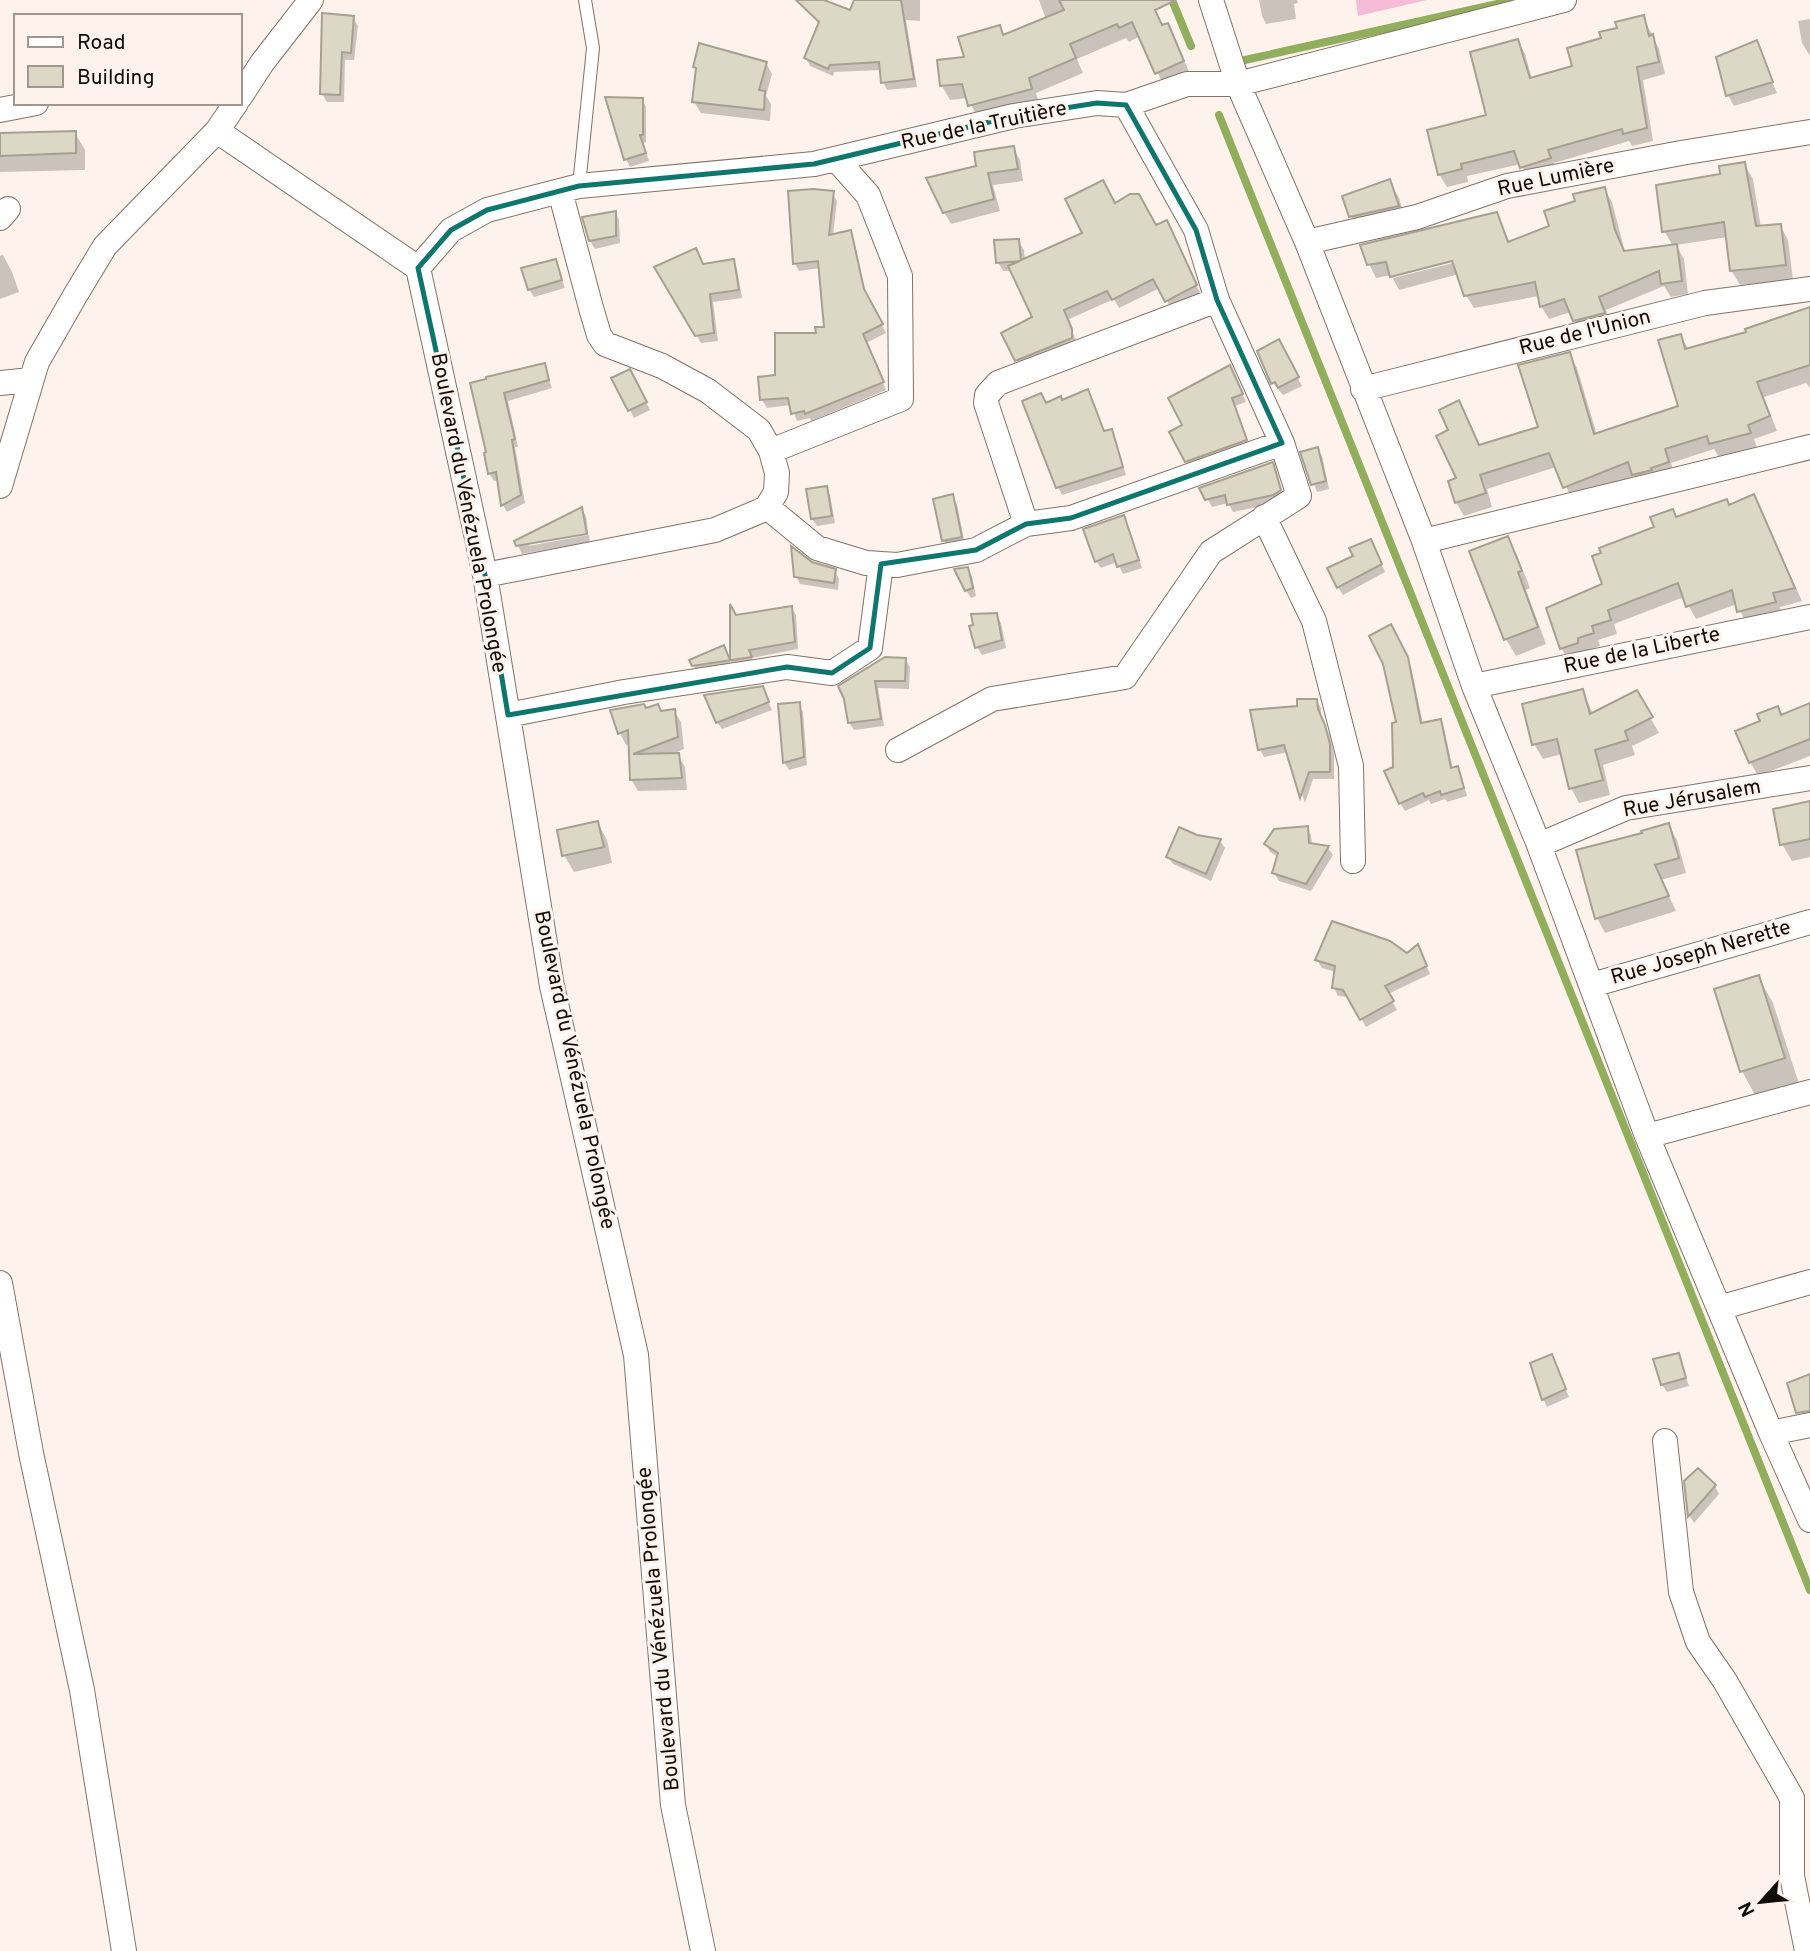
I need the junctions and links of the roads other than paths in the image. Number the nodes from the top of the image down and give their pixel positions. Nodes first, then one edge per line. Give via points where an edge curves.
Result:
1 (311, 0) edge
2 (585, 0) edge
3 (1211, 0) edge
4 (1564, 0) edge
5 (251, 65) edge
6 (1238, 84) junction
7 (242, 91) edge
8 (26, 105) edge
9 (235, 105) edge
10 (1126, 105) junction
11 (0, 110) edge
12 (217, 131) junction
13 (1810, 132) edge
14 (836, 159) junction
15 (569, 189) junction
16 (1307, 242) junction
17 (418, 268) junction
18 (1810, 289) edge
19 (1217, 300) junction
20 (31, 380) junction
21 (0, 383) edge
22 (1363, 389) junction
23 (1282, 443) junction
24 (1810, 447) edge
25 (771, 451) junction
26 (0, 486) edge
27 (767, 507) junction
28 (1264, 517) junction
29 (1026, 524) junction
30 (1424, 541) junction
31 (881, 564) junction
32 (485, 575) junction
33 (1810, 617) edge
34 (1474, 686) junction
35 (508, 715) junction
36 (898, 750) dead end
37 (1810, 778) edge
38 (1539, 845) junction
39 (1353, 861) dead end
40 (1810, 922) edge
41 (1592, 985) junction
42 (1810, 1092) edge
43 (1647, 1136) junction
44 (1810, 1282) edge
45 (0, 1283) edge
46 (1719, 1308) junction
47 (1810, 1425) edge
48 (1771, 1433) junction
49 (1664, 1441) dead end
50 (1810, 1520) edge
51 (124, 1951) edge
52 (704, 1951) edge
53 (1807, 1951) edge

1 - 5 street
2 - 15 lane via 593,48
3 - 6 street
4 - 6 street, Rue de la Truitière
5 - 7 street
6 - 10 street, Rue de la Truitière via 1187,84
6 - 16 street
8 - 11 street
9 - 12 street
10 - 14 street, Rue de la Truitière via 1097,103 1014,116
10 - 19 street via 1196,230
12 - 17 street
12 - 20 street via 106,246 37,362
13 - 16 street, Rue Lumière via 1507,186 1417,217
14 - 15 street, Rue de la Truitière
14 - 25 street via 868,195 900,276 901,399
15 - 17 street, Rue de la Truitière via 488,210 451,230
15 - 25 street via 591,308 605,344 662,366 708,391 759,430
16 - 22 street
17 - 32 street, Boulevard du Vénézuela Prolongée
18 - 22 street, Rue de l'Union via 1704,303
19 - 23 street
19 - 29 street via 992,388 986,403
20 - 21 street
20 - 26 street
22 - 30 street
23 - 28 street via 1299,496
23 - 29 street via 1071,518
24 - 30 street
25 - 27 street via 776,492
27 - 31 street via 817,548
27 - 32 street via 715,530
28 - 36 street via 1210,552 1125,677 992,699
28 - 39 street via 1314,621 1351,766
29 - 31 street via 976,550
30 - 34 street
31 - 35 street via 870,648 832,673 787,667
32 - 35 street, Boulevard du Vénézuela Prolongée
33 - 34 street, Rue de la Liberte
34 - 38 street
35 - 52 street, Boulevard du Vénézuela Prolongée via 552,986 636,1355 673,1805
37 - 38 street, Rue Jérusalem via 1626,808
38 - 41 street
40 - 41 street, Rue Joseph Nerette
41 - 43 street
42 - 43 street
43 - 46 street
44 - 46 street
45 - 51 street via 82,1690
46 - 48 street
47 - 48 street
48 - 50 street
49 - 53 street via 1681,1592 1698,1642 1793,1798 1792,1876

